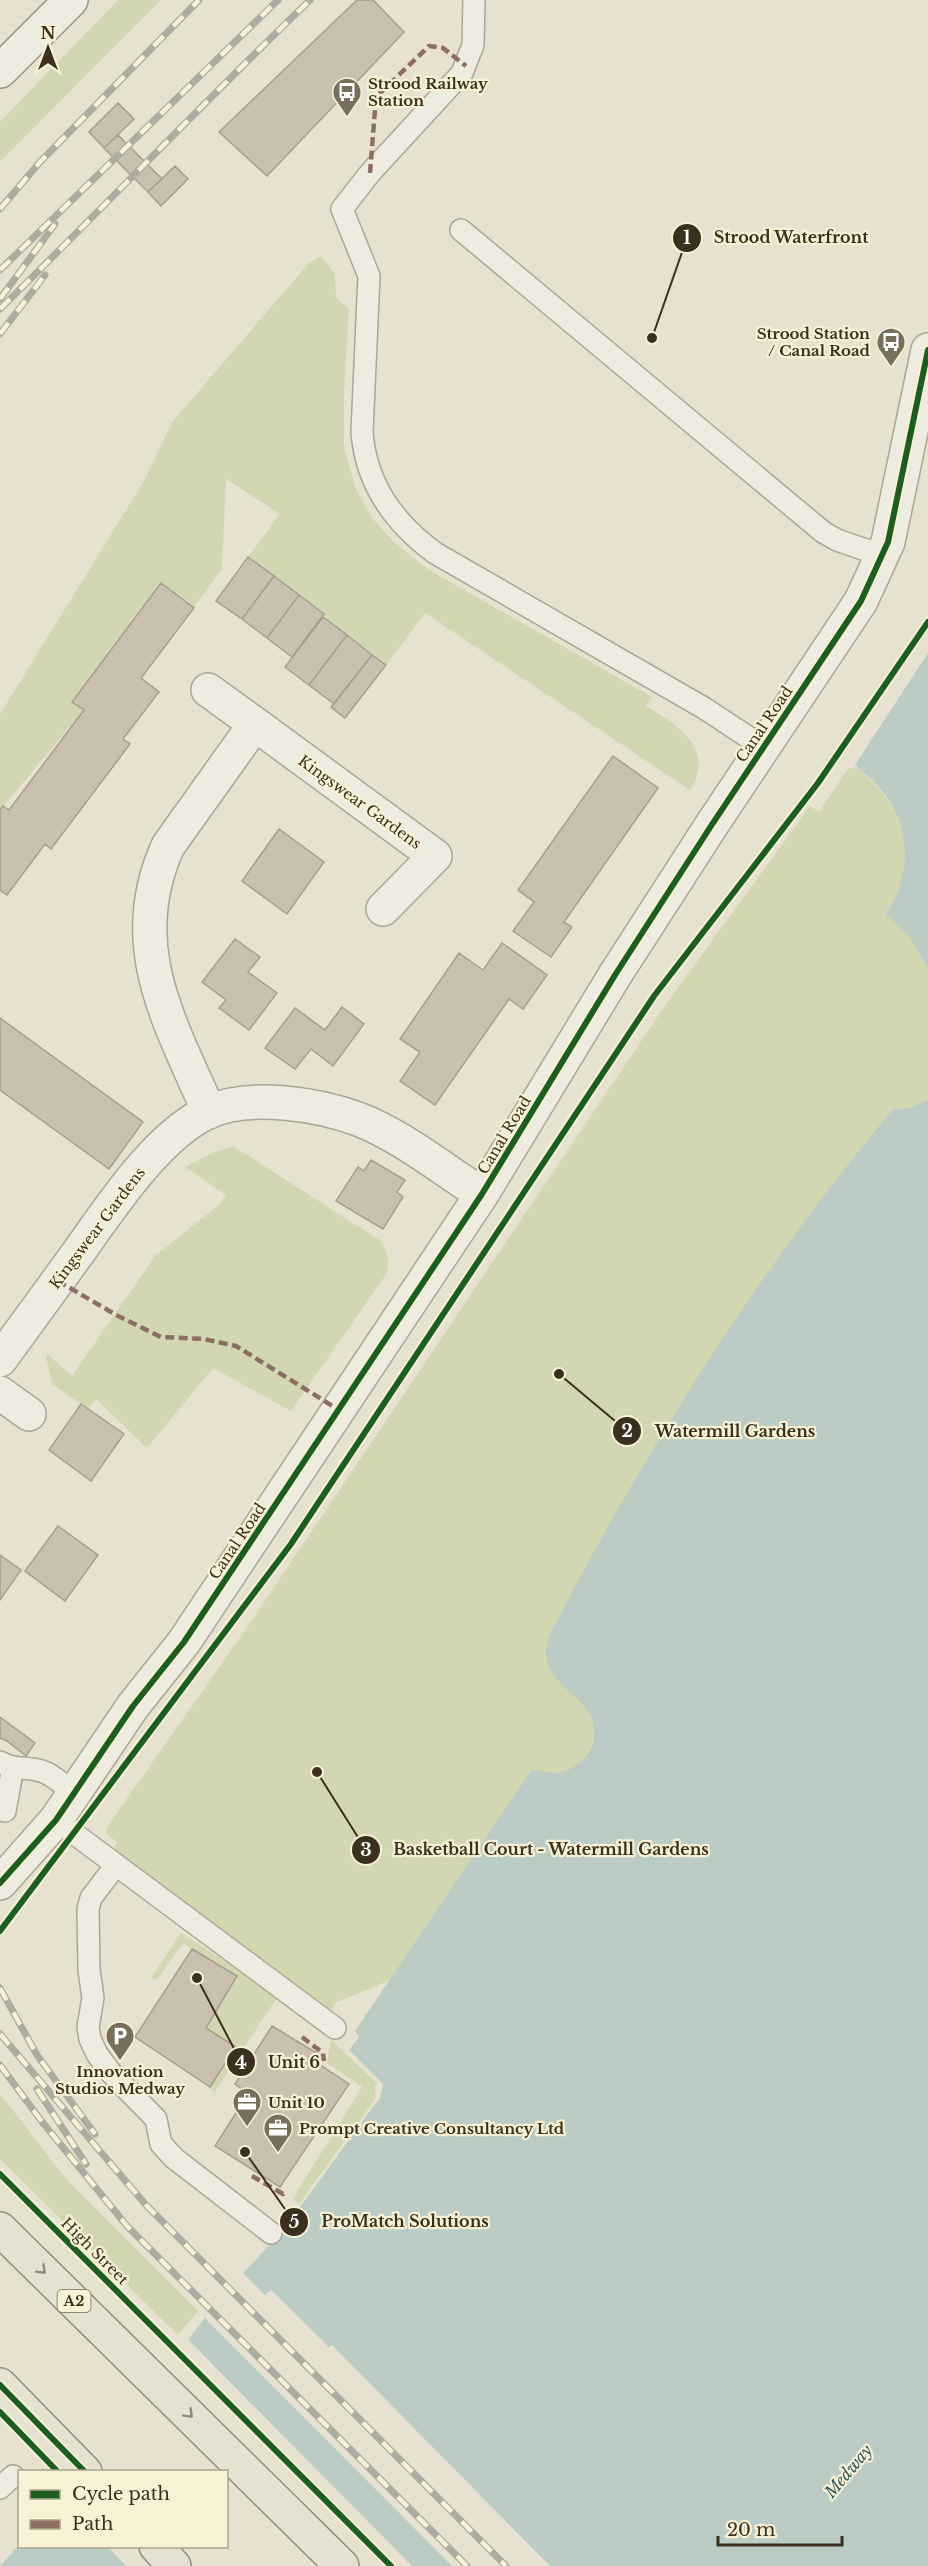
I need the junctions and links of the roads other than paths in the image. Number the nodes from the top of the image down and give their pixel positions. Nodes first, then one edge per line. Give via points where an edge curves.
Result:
1 (71, 0) edge
2 (474, 0) edge
3 (0, 71) edge
4 (461, 230) dead end
5 (928, 350) edge
6 (883, 556) junction
7 (204, 687) dead end
8 (255, 724) junction
9 (763, 747) junction
10 (383, 909) dead end
11 (209, 1112) junction
12 (482, 1194) junction
13 (0, 1360) edge
14 (0, 1393) edge
15 (29, 1413) dead end
16 (7, 1765) edge
17 (65, 1806) junction
18 (5, 1811) dead end
19 (116, 1865) junction
20 (0, 1883) edge
21 (335, 2028) dead end
22 (0, 2229) edge
23 (271, 2234) dead end
24 (0, 2385) edge
25 (78, 2464) edge
26 (157, 2548) edge
27 (174, 2566) edge
28 (342, 2566) edge

1 - 3 street
2 - 9 lane via 472,45 462,73 342,209 369,276 362,432 372,476 397,520 435,553 692,701
4 - 6 lane via 823,532
5 - 6 street, Canal Road via 897,507
6 - 9 street, Canal Road via 858,607
7 - 8 street, Kingswear Gardens
8 - 10 street, Kingswear Gardens via 435,856
8 - 11 street via 168,846 152,897 150,952 158,988
9 - 12 street, Canal Road via 622,965
11 - 12 street, Kingswear Gardens via 280,1103 337,1112 386,1132
11 - 13 street, Kingswear Gardens via 140,1169
12 - 17 street, Canal Road via 184,1642 133,1706
14 - 15 street
16 - 17 lane via 38,1770
16 - 18 lane
17 - 19 lane
17 - 20 street, Canal Road
19 - 21 lane
19 - 23 lane via 88,1909 93,1998 90,2039 112,2074 156,2119 161,2144
22 -> 28 main road, A2
24 - 25 main road
26 - 27 main road

